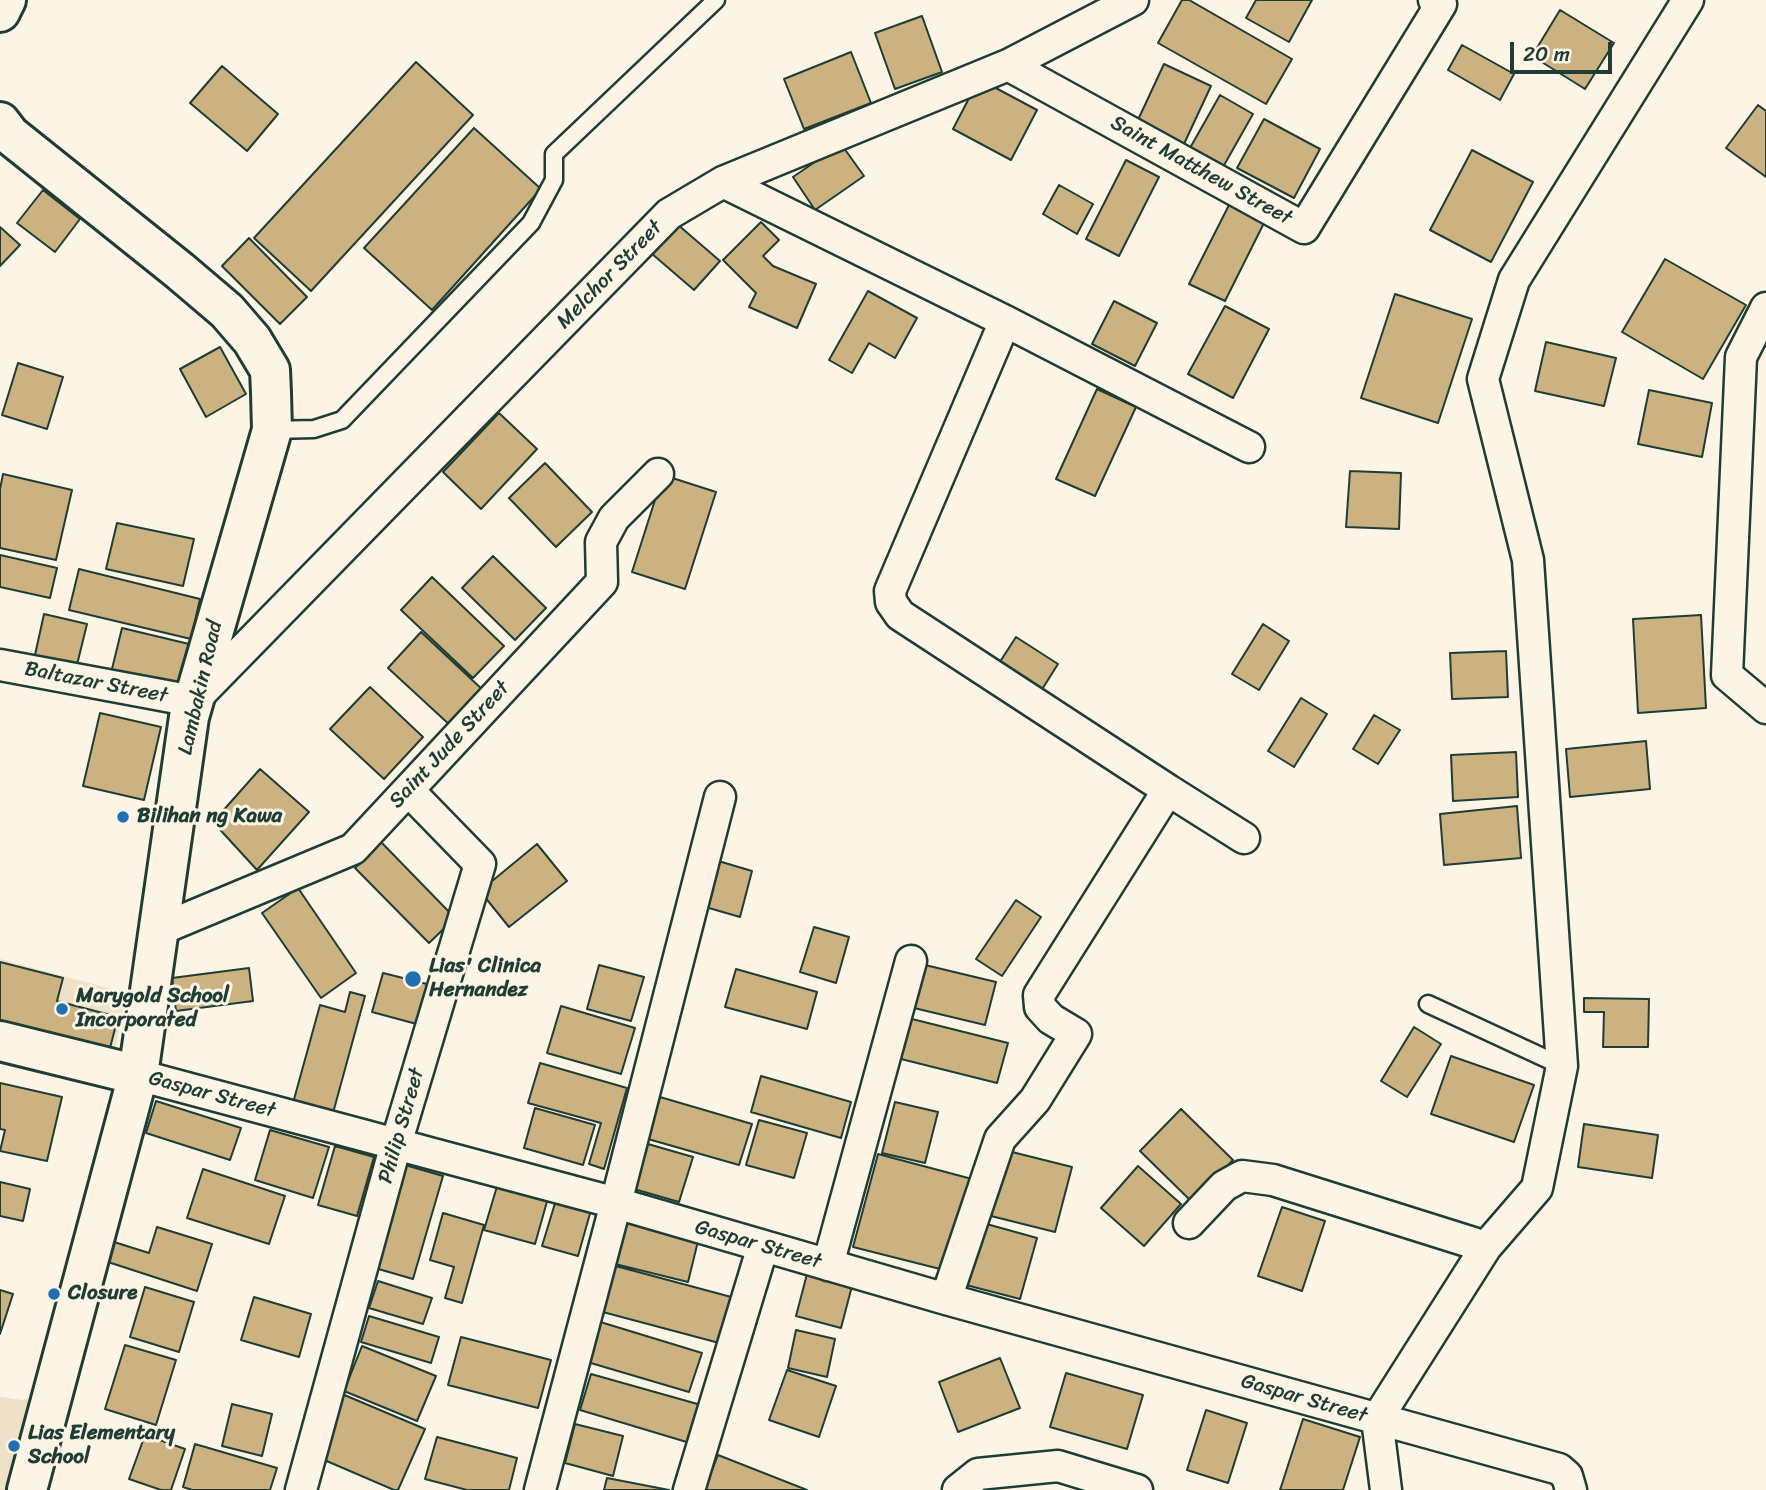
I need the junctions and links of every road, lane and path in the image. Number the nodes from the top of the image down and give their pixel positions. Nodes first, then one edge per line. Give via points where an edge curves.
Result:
1 (6, 0) edge
2 (716, 0) edge
3 (1133, 0) edge
4 (1434, 0) edge
5 (1688, 0) edge
6 (0, 12) edge
7 (1008, 65) junction
8 (0, 122) edge
9 (723, 182) junction
10 (1766, 308) edge
11 (1004, 321) junction
12 (1754, 362) edge
13 (272, 430) junction
14 (1249, 447) dead end
15 (658, 474) dead end
16 (0, 665) edge
17 (193, 702) junction
18 (1766, 708) edge
19 (408, 790) junction
20 (1168, 790) junction
21 (720, 797) dead end
22 (1244, 838) dead end
23 (159, 930) junction
24 (911, 961) dead end
25 (1428, 1004) dead end
26 (0, 1041) edge
27 (1562, 1066) junction
28 (138, 1075) junction
29 (396, 1144) junction
30 (616, 1203) junction
31 (1189, 1223) dead end
32 (763, 1246) junction
33 (1486, 1247) junction
34 (828, 1265) junction
35 (946, 1299) junction
36 (1377, 1419) junction
37 (27, 1490) edge
38 (301, 1490) edge
39 (540, 1490) edge
40 (689, 1490) edge
41 (958, 1490) edge
42 (1137, 1490) edge
43 (1386, 1490) edge
44 (1571, 1490) edge

1 - 6 main road
2 - 13 lane via 554,154 554,180 531,223 342,420 314,429
3 - 7 street, Melchor Street
4 - 7 street, Saint Matthew Street via 1441,4 1304,228
5 - 27 street via 1514,280 1483,379 1528,560
7 - 9 street, Melchor Street
8 - 13 main road, Lambakin Road via 10,135 227,311 270,370
9 - 11 street
9 - 17 street, Melchor Street via 669,214
10 - 12 street
11 - 14 street
11 - 20 street via 890,591 891,603 900,615
12 - 18 street via 1727,675
13 - 17 main road, Lambakin Road
15 - 19 street, Saint Jude Street via 614,518 601,542 601,582
16 - 17 street, Baltazar Street
17 - 23 main road, Lambakin Road
19 - 23 street, Saint Jude Street via 353,849
19 - 29 street, Philip Street via 480,864
20 - 22 street
20 - 35 street via 1039,995 1040,1007 1051,1019 1076,1034 1035,1100 1000,1139
21 - 30 street
23 - 28 main road, Lambakin Road
24 - 34 street
25 - 27 lane
26 - 28 main road
27 - 33 street via 1537,1188
28 - 29 street, Gaspar Street
28 - 37 main road, Lambakin Road
29 - 30 street, Gaspar Street
29 - 38 street, Philip Street
30 - 32 street, Gaspar Street
30 - 39 street
31 - 33 street via 1224,1186 1242,1175 1273,1180
32 - 34 street, Gaspar Street
32 - 40 street
33 - 36 street
34 - 35 street, Gaspar Street
35 - 36 street, Gaspar Street
36 - 43 street
36 - 44 street, Gaspar Street via 1559,1469
41 - 42 street via 978,1474 1058,1466

